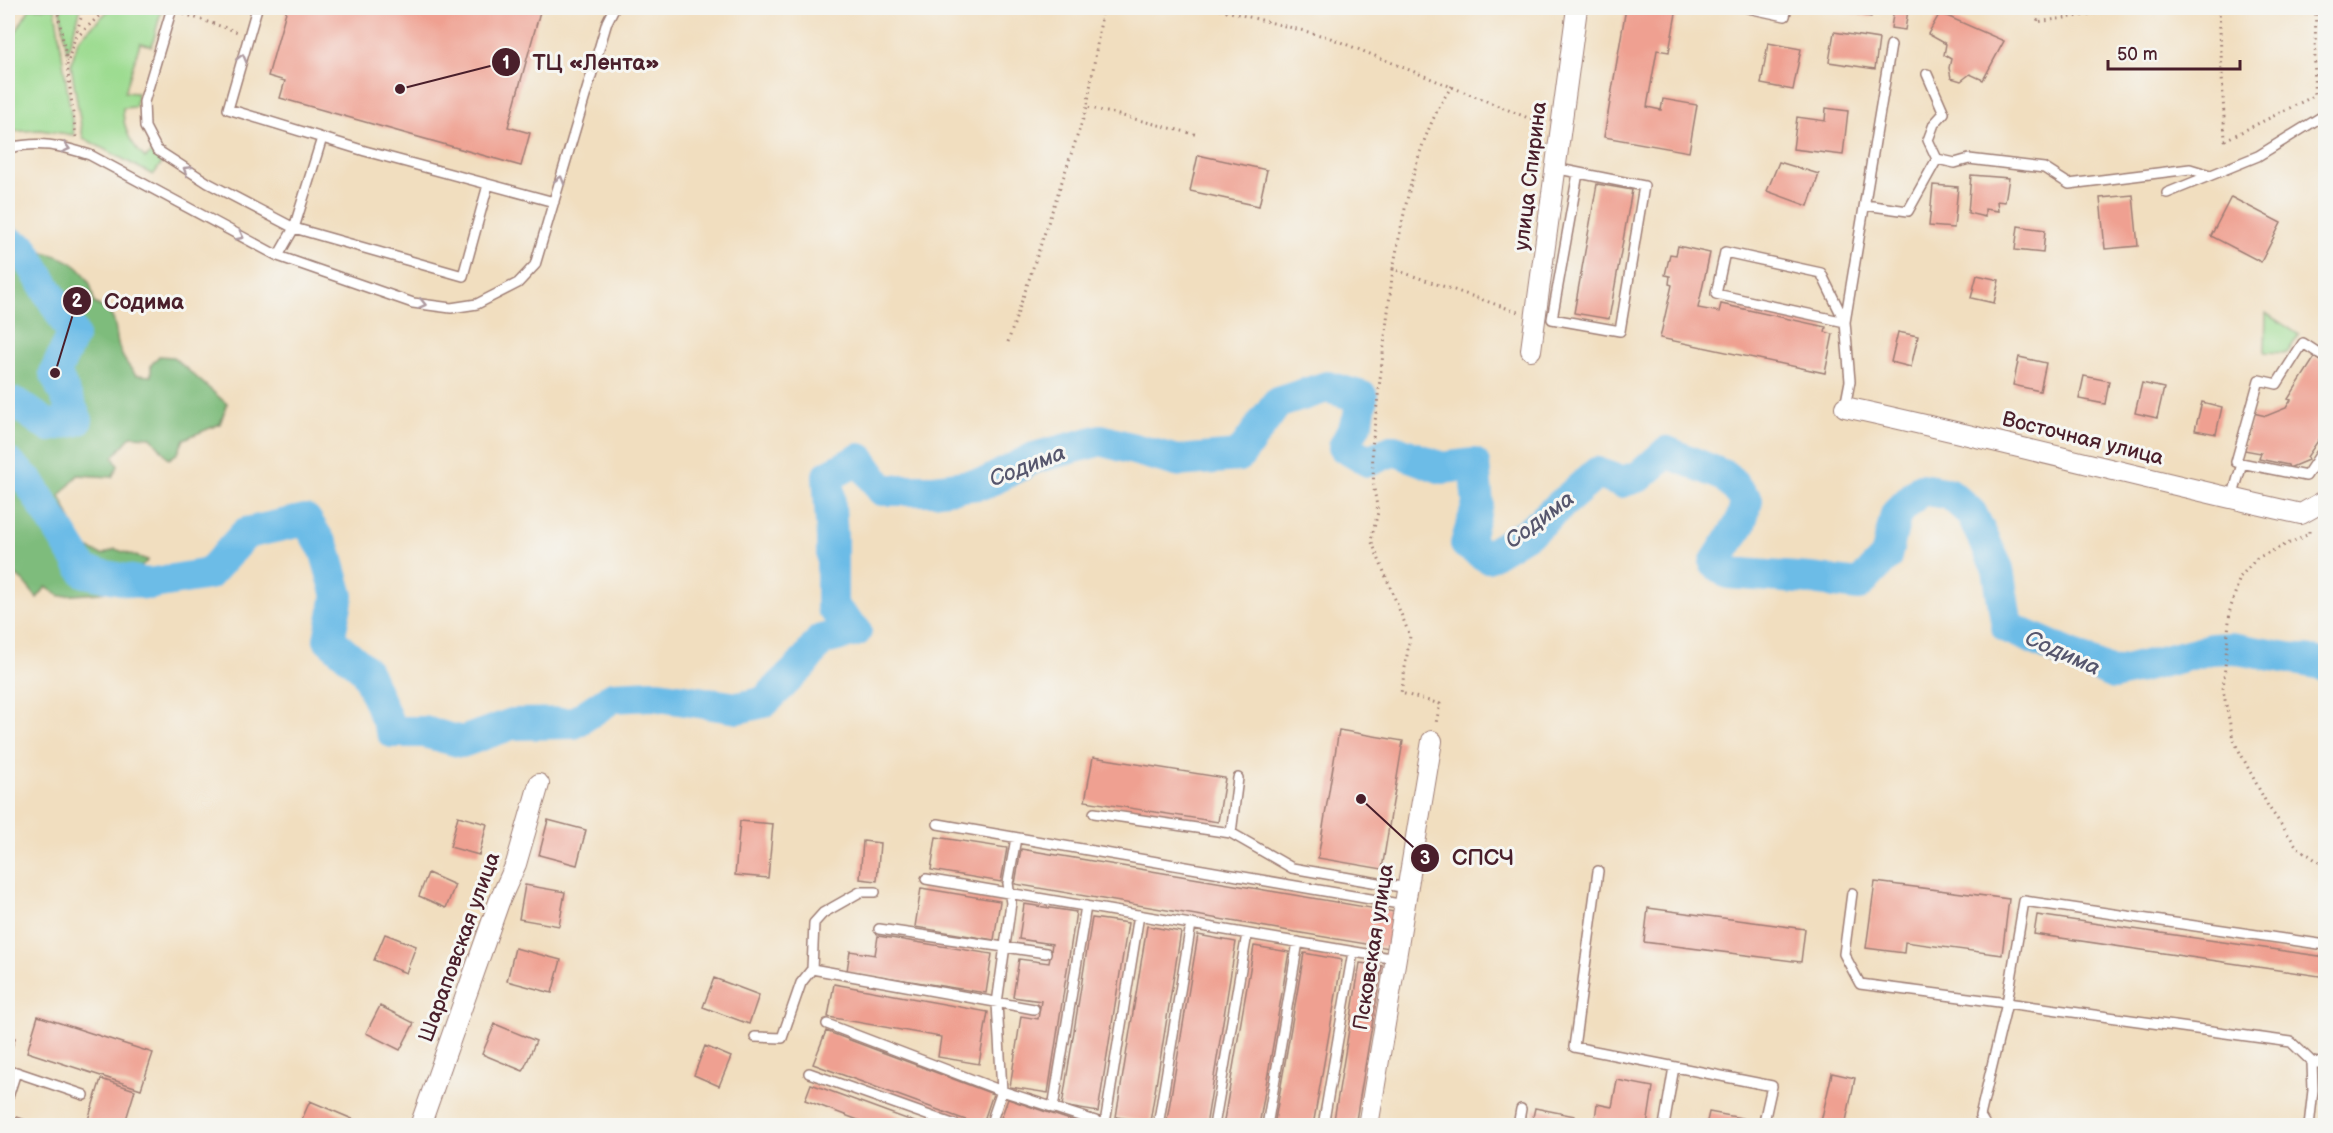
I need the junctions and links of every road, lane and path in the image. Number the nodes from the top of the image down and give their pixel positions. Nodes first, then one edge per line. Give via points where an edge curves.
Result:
1 (57, 8) edge
2 (84, 8) edge
3 (106, 8) edge
4 (257, 8) edge
5 (614, 8) edge
6 (1103, 8) edge
7 (1137, 8) edge
8 (1577, 8) edge
9 (1748, 8) edge
10 (1787, 8) edge
11 (2042, 8) edge
12 (2134, 8) edge
13 (2218, 8) edge
14 (2316, 8) edge
15 (172, 9) edge
16 (1149, 10) edge
17 (249, 35) junction
18 (76, 38) junction
19 (1891, 45) dead end
20 (67, 64) junction
21 (1927, 74) dead end
22 (1452, 86) junction
23 (1087, 107) junction
24 (2325, 114) edge
25 (1559, 131) junction
26 (1198, 135) dead end
27 (322, 138) junction
28 (8, 148) edge
29 (77, 151) junction
30 (1937, 159) junction
31 (1554, 168) junction
32 (1578, 173) junction
33 (2210, 176) junction
34 (488, 185) junction
35 (2167, 193) dead end
36 (554, 202) junction
37 (1865, 205) junction
38 (294, 228) junction
39 (278, 256) junction
40 (1394, 269) junction
41 (1544, 319) junction
42 (1845, 322) junction
43 (1008, 342) dead end
44 (1531, 350) dead end
45 (2325, 358) edge
46 (1845, 407) joint
47 (2325, 446) edge
48 (2242, 464) junction
49 (2232, 498) junction
50 (2321, 505) edge
51 (1432, 741) joint
52 (1238, 778) dead end
53 (539, 784) dead end
54 (1094, 813) dead end
55 (938, 824) dead end
56 (1231, 833) junction
57 (1016, 838) junction
58 (2325, 867) edge
59 (1598, 871) dead end
60 (926, 879) dead end
61 (875, 892) dead end
62 (1010, 893) junction
63 (1852, 893) dead end
64 (1406, 896) junction
65 (1086, 906) junction
66 (1139, 915) junction
67 (1191, 924) junction
68 (879, 928) dead end
69 (1247, 934) junction
70 (1298, 942) junction
71 (2325, 945) edge
72 (1005, 948) junction
73 (1353, 952) junction
74 (1046, 953) dead end
75 (1396, 959) junction
76 (812, 969) junction
77 (997, 1003) junction
78 (2007, 1003) junction
79 (1034, 1009) dead end
80 (827, 1024) dead end
81 (755, 1037) dead end
82 (2312, 1062) junction
83 (2325, 1064) edge
84 (1674, 1067) junction
85 (809, 1073) dead end
86 (1002, 1091) junction
87 (84, 1095) dead end
88 (8, 1097) edge
89 (1053, 1108) junction
90 (1521, 1109) dead end
91 (1108, 1124) edge
92 (420, 1125) edge
93 (958, 1125) edge
94 (990, 1125) edge
95 (1158, 1125) edge
96 (1215, 1125) edge
97 (1267, 1125) edge
98 (1323, 1125) edge
99 (1368, 1125) edge
100 (1518, 1125) edge
101 (1664, 1125) edge
102 (1763, 1125) edge
103 (1986, 1125) edge
104 (2308, 1125) edge

1 - 20 path
2 - 18 path
3 - 18 path
4 - 17 lane
36 -> 5 lane
6 - 23 path
7 - 16 path
8 - 25 street, улица Спирина
9 - 10 lane via 1785,16
11 - 12 path via 2037,22
13 - 14 path via 2225,140 2314,96
15 - 17 path
38 -> 15 lane via 208,183 166,157 150,140 143,115 144,102
16 - 22 path via 1214,9 1328,37
27 -> 17 lane via 228,110
18 - 20 path
19 - 37 lane
20 - 29 path
21 - 30 lane via 1944,113 1928,140
22 - 25 path
22 - 40 path via 1435,111 1405,209
23 - 26 path
23 - 43 path
24 - 33 lane via 2258,156
25 - 31 street, улица Спирина
27 - 34 lane
27 - 38 lane
28 -> 29 lane via 37,142
29 -> 39 lane
30 - 33 lane via 2044,168 2068,184 2190,170
30 - 37 lane via 1908,211
31 - 32 lane
31 - 41 street, улица Спирина
32 - 41 lane
32 - 41 lane via 1644,186 1620,331
33 - 35 lane
34 - 36 lane
34 - 38 lane via 463,276
39 -> 36 lane via 413,303 437,308 464,307 491,298 528,274 535,265
37 - 42 lane
38 - 39 lane
40 - 41 path
40 - 51 path via 1372,447 1378,512 1371,540 1410,636 1401,693 1440,704
41 - 44 street, улица Спирина
42 - 42 lane via 1716,294 1725,252 1821,273
42 - 46 lane via 1850,381
45 - 48 lane via 2303,343 2277,384 2259,380 2236,462
46 - 49 street, Восточная улица
47 - 48 lane via 2306,476
48 - 49 lane
49 - 50 street, Восточная улица via 2301,514
50 - 58 path via 2309,534 2257,558 2241,578 2230,610 2223,690 2233,739 2268,806 2298,847
51 - 64 street, Псковская улица
52 - 56 lane
53 - 92 street, Шараповская улица via 516,864
54 - 56 lane
55 - 57 lane
56 - 64 lane via 1292,868
57 - 62 lane via 1008,883
57 - 64 lane
59 - 84 lane via 1574,1047
60 - 62 lane
61 - 76 lane via 860,892 814,923
62 - 65 lane
62 - 72 lane
63 - 78 lane via 1844,954 1860,984
64 - 75 street, Псковская улица
65 - 66 lane
65 - 89 lane
66 - 67 lane
66 - 91 lane
67 - 69 lane
67 - 95 lane
68 - 72 lane
69 - 70 lane
69 - 96 lane
70 - 73 lane
70 - 97 lane
71 - 78 lane via 2024,901
72 - 74 lane
72 - 77 lane
73 - 75 lane
73 - 98 lane
75 - 99 street, Псковская улица
76 - 77 lane
76 - 81 lane via 801,983 782,1038
77 - 79 lane
77 - 86 lane
78 - 82 lane via 2291,1042
78 - 103 lane via 1980,1116
80 - 86 lane
82 - 83 lane
82 - 104 lane
84 - 101 lane
84 - 102 lane via 1772,1086
85 - 93 lane
86 - 89 lane
86 - 94 lane
87 - 88 lane via 16,1072
89 - 91 lane
90 - 100 lane

